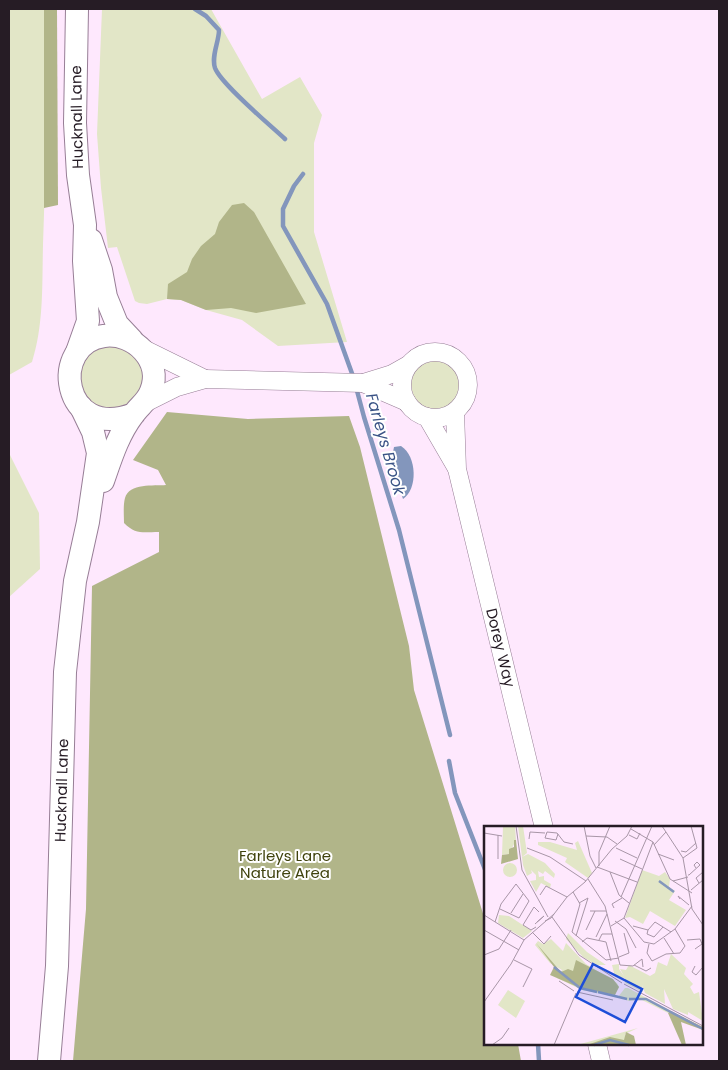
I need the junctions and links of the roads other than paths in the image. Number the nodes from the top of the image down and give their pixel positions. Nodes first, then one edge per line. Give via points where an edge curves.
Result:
1 (77, 9) edge
2 (85, 225) junction
3 (137, 344) junction
4 (77, 352) junction
5 (408, 365) junction
6 (205, 379) junction
7 (363, 383) junction
8 (407, 402) junction
9 (81, 407) junction
10 (140, 409) junction
11 (455, 412) junction
12 (427, 418) junction
13 (457, 469) junction
14 (88, 522) junction
15 (544, 826) edge
16 (597, 1045) edge
17 (49, 1061) edge
18 (601, 1061) edge

1 - 2 main road, Hucknall Lane via 75,123
2 - 3 main road, Hucknall Lane via 98,258 116,324
2 - 4 main road, Hucknall Lane via 88,322
3 - 4 main road via 118,335 102,336
3 - 6 street
3 - 10 main road, Hucknall Lane via 150,360 154,375 152,390
4 - 9 main road, Hucknall Lane via 70,365 69,380 72,395
5 - 7 street
5 - 8 street via 402,383
5 - 11 street via 427,352 450,355 459,361 468,382 463,404
6 - 7 street
6 - 10 street via 177,387
7 - 8 street
8 - 12 street
9 - 10 main road via 92,416 106,420 120,419
9 - 14 main road, Hucknall Lane via 93,432 98,453
10 - 14 main road, Hucknall Lane via 116,443
11 - 12 street
11 - 13 street, Dorey Way
12 - 13 street, Dorey Way
13 - 15 street, Dorey Way
14 - 17 main road, Hucknall Lane via 75,581 65,672 57,966
16 - 18 street

